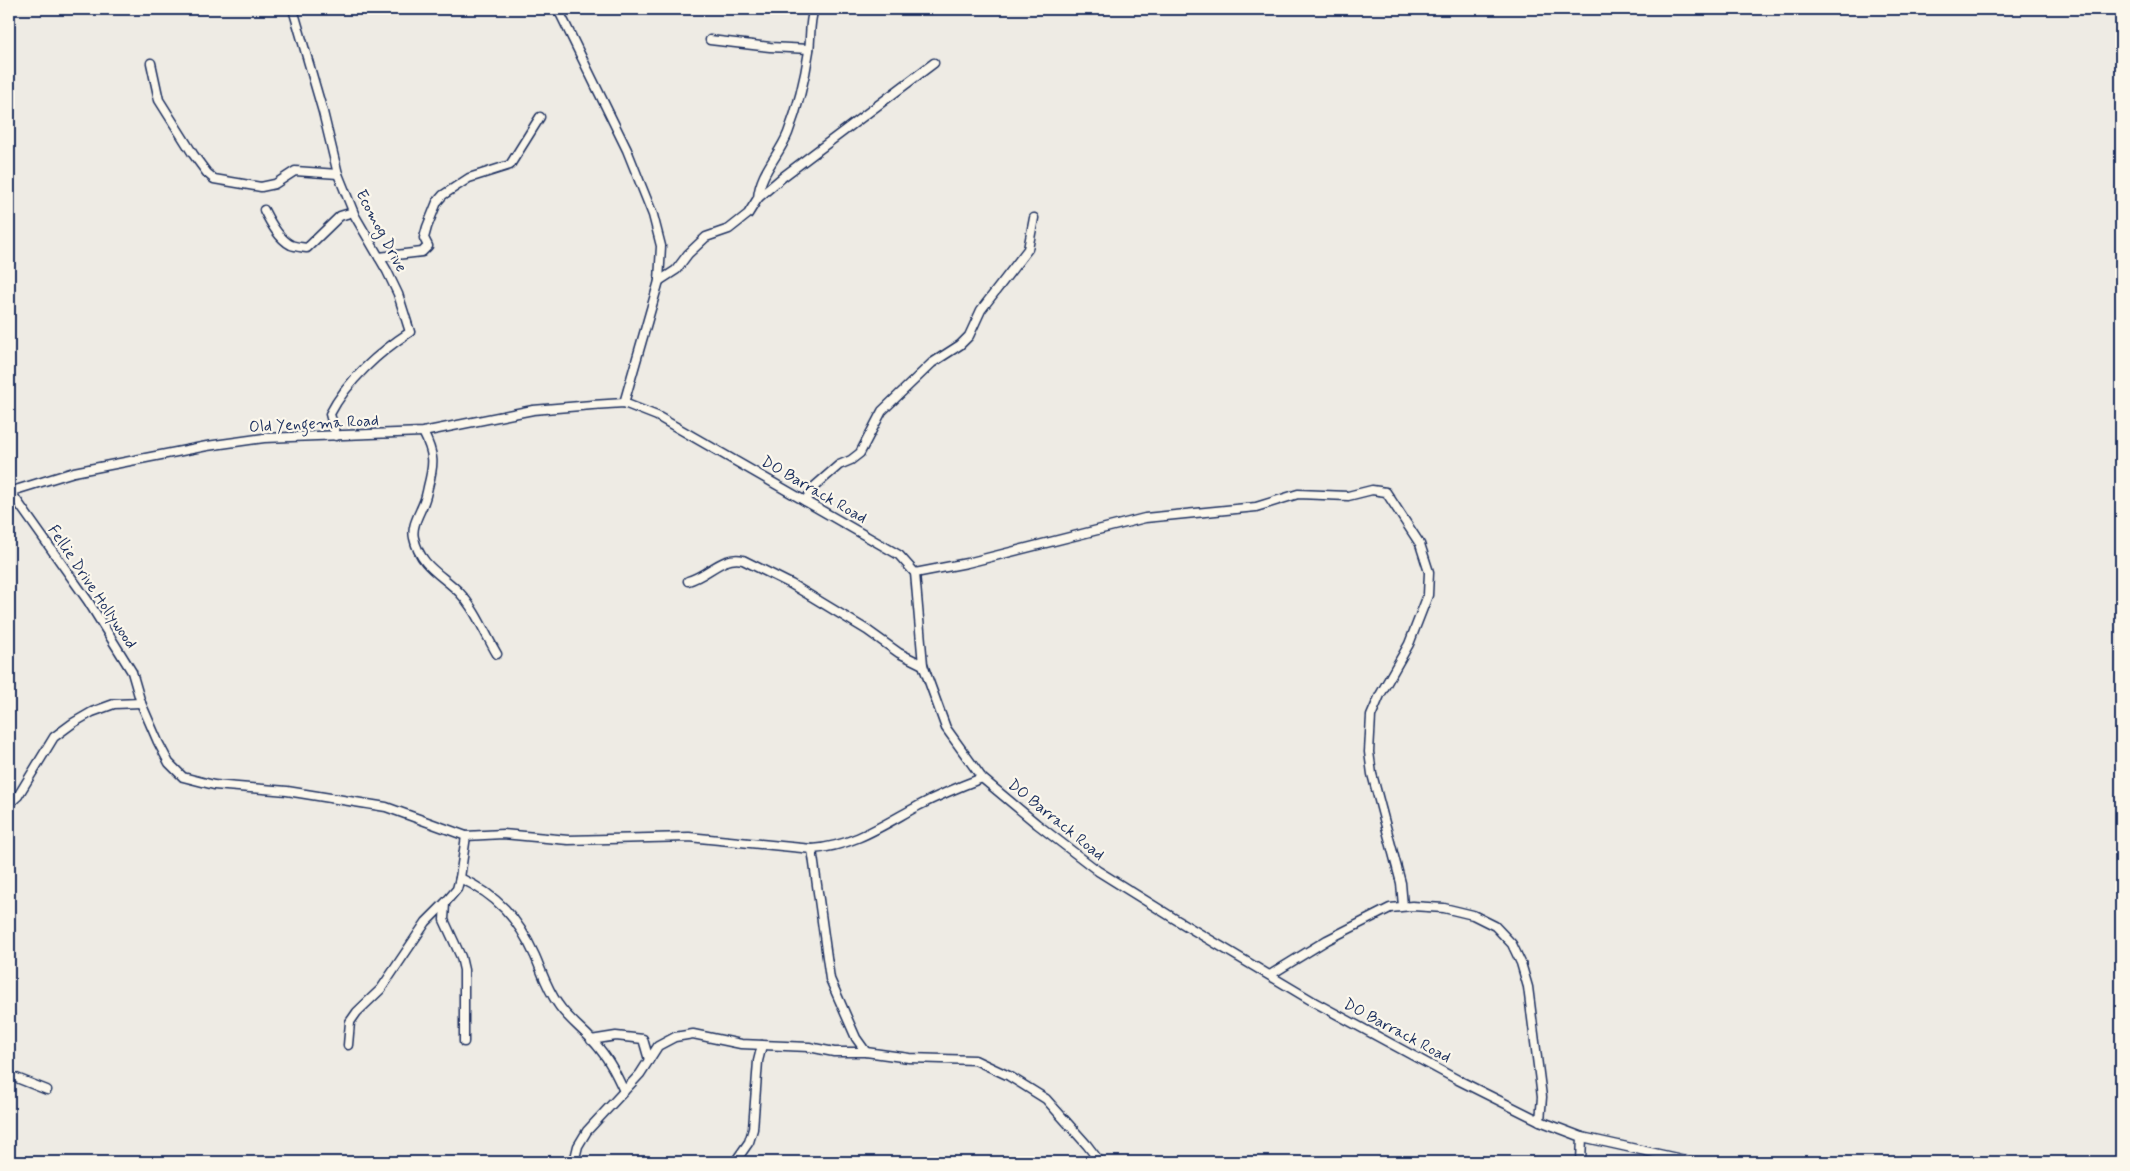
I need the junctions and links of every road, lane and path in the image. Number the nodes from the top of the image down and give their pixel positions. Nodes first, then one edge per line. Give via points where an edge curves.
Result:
1 (293, 9) edge
2 (558, 9) edge
3 (814, 9) edge
4 (710, 40) dead end
5 (809, 50) junction
6 (151, 63) dead end
7 (934, 63) dead end
8 (540, 117) dead end
9 (338, 174) junction
10 (758, 198) junction
11 (264, 210) dead end
12 (353, 212) junction
13 (1034, 218) dead end
14 (379, 258) junction
15 (659, 281) junction
16 (624, 403) junction
17 (423, 432) junction
18 (336, 436) junction
19 (10, 491) edge
20 (805, 500) junction
21 (914, 573) junction
22 (688, 581) dead end
23 (497, 654) dead end
24 (923, 665) junction
25 (141, 703) junction
26 (982, 778) junction
27 (9, 804) edge
28 (466, 836) junction
29 (812, 849) junction
30 (460, 878) junction
31 (445, 904) junction
32 (1403, 906) junction
33 (1270, 975) junction
34 (591, 1040) junction
35 (464, 1042) dead end
36 (348, 1045) dead end
37 (762, 1045) junction
38 (866, 1052) junction
39 (649, 1060) junction
40 (9, 1075) edge
41 (47, 1090) dead end
42 (624, 1091) junction
43 (1540, 1121) junction
44 (1582, 1137) junction
45 (574, 1162) edge
46 (734, 1162) edge
47 (1100, 1162) edge
48 (1581, 1162) edge
49 (1695, 1162) edge

1 - 9 street, Ecomog Drive
2 - 15 street via 627,150 653,215 661,246
3 - 5 street
4 - 5 street
5 - 10 street via 788,134 766,170
6 - 9 street via 159,100 193,154 214,179 261,187 275,184 295,171
7 - 10 street
8 - 14 street via 510,165 475,175 443,195 427,227 424,238 428,246 422,252
9 - 12 street, Ecomog Drive
10 - 15 street via 748,214 729,229 706,237 676,270
11 - 12 street via 276,230 290,244 307,248 340,216
12 - 14 street, Ecomog Drive
13 - 20 street via 1028,250 981,310 969,336 932,363 882,411 860,453 838,465
14 - 18 street, Ecomog Drive via 398,294 410,332 396,340 356,377 336,402 330,414
15 - 16 street
16 - 17 street, Old Yengema Road via 533,410
16 - 20 street, DO Barrack Road via 657,416
17 - 18 street, Old Yengema Road
17 - 23 street via 433,455 425,502 413,535 417,548 422,559 459,593 482,625
18 - 19 street, Old Yengema Road via 264,438 207,446 74,472
19 - 25 street, Fellie Drive Hollywood via 88,601 132,672
20 - 21 street, DO Barrack Road via 899,555
21 - 24 street, DO Barrack Road
21 - 32 street via 967,563 1145,518 1256,507 1298,494 1348,496 1372,490 1386,492 1420,544 1429,572 1428,595 1409,644 1370,716 1372,774 1401,883
22 - 24 street via 727,559 743,560 791,584
24 - 26 street, DO Barrack Road via 946,728
25 - 27 street via 114,704 92,712 54,737 18,796
25 - 28 street, Fellie Drive Hollywood via 169,763 183,777 214,786 287,791 378,805
26 - 29 street via 920,805 880,829 833,847
26 - 33 street, DO Barrack Road via 1098,871
28 - 29 street via 503,834 568,840 689,837
28 - 30 street
29 - 38 street via 830,979 856,1038
30 - 31 street via 457,889
30 - 34 street via 497,900 509,912 520,927 557,1003
31 - 35 street via 444,920 464,970
31 - 36 street via 426,922 381,989 350,1022
32 - 33 street via 1390,908 1367,919 1296,957
32 - 43 street via 1444,908 1473,915 1495,926 1512,944 1528,987 1542,1098
33 - 43 street, DO Barrack Road via 1314,1002
34 - 39 street via 616,1036 643,1039
34 - 42 street via 607,1060
37 - 38 street
37 - 39 street via 741,1044 709,1036 675,1037 658,1046
37 - 46 street via 753,1129 749,1142
38 - 47 street via 909,1058 975,1060 995,1069 1046,1099
39 - 42 street
40 - 41 street
42 - 45 street via 587,1131
43 - 44 street, DO Barrack Road
44 - 48 street
44 - 49 street, DO Barrack Road

